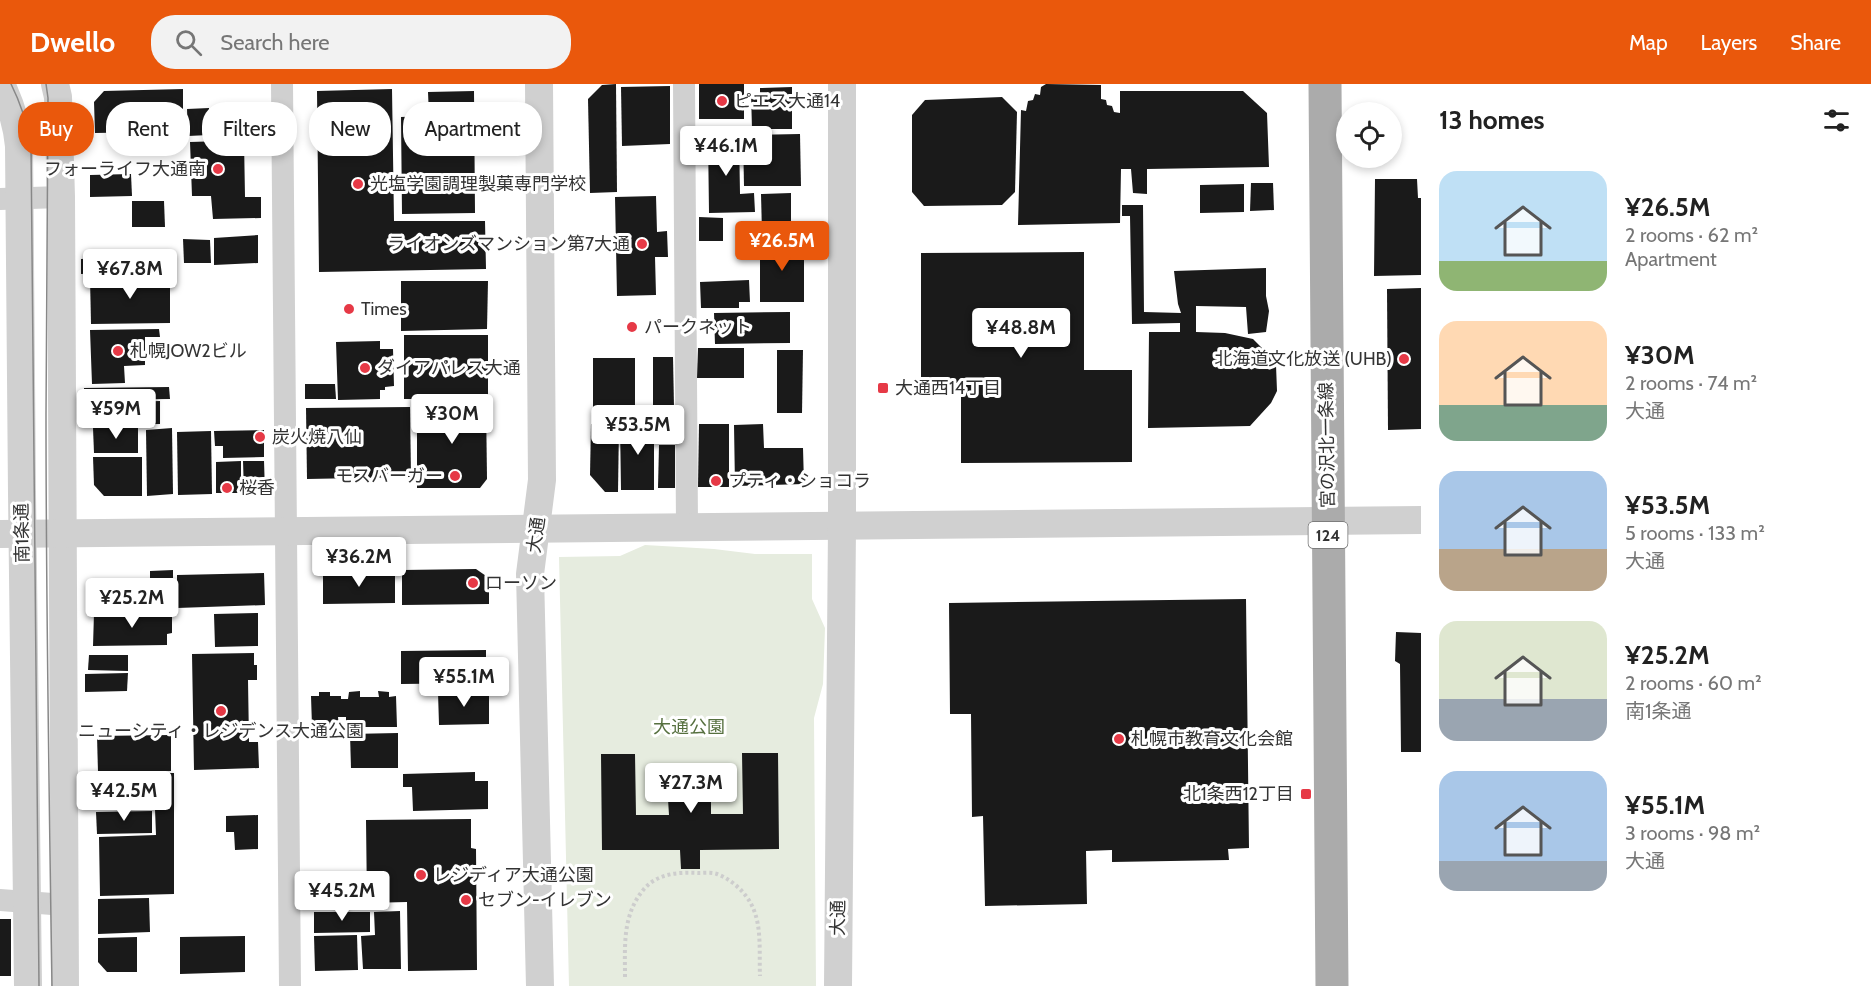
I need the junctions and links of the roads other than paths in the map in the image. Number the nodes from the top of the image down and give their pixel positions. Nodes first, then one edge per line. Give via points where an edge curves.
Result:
1 (55, 84) edge
2 (282, 84) edge
3 (539, 84) edge
4 (684, 84) edge
5 (842, 84) edge
6 (1324, 84) edge
7 (10, 90) edge
8 (61, 197) junction
9 (10, 198) edge
10 (1421, 520) edge
11 (1328, 521) junction
12 (842, 526) junction
13 (687, 527) junction
14 (537, 528) junction
15 (286, 531) junction
16 (11, 533) edge
17 (62, 533) junction
18 (13, 901) edge
19 (65, 905) junction
20 (28, 986) edge
21 (65, 986) edge
22 (290, 986) edge
23 (540, 986) edge
24 (838, 986) edge
25 (1332, 986) edge

1 - 8 street
2 - 15 street
3 - 14 street, 大通 via 542,480
4 - 13 street
5 - 12 street, 大通
6 - 11 main road, 宮の沢北一条線 / 124
7 - 9 street, 南1条通 via 20,146
8 - 9 street
8 - 17 street
9 - 16 street, 南1条通
10 - 11 street
11 - 12 street
11 - 25 main road, 宮の沢北一条線 / 124
12 - 13 street
12 - 24 street, 大通
13 - 14 street
14 - 15 street
14 - 23 street, 大通 via 531,574
15 - 17 street
15 - 22 street
16 - 17 street
16 - 18 street, 南1条通
17 - 19 street
18 - 19 street
18 - 20 street, 南1条通
19 - 21 street

